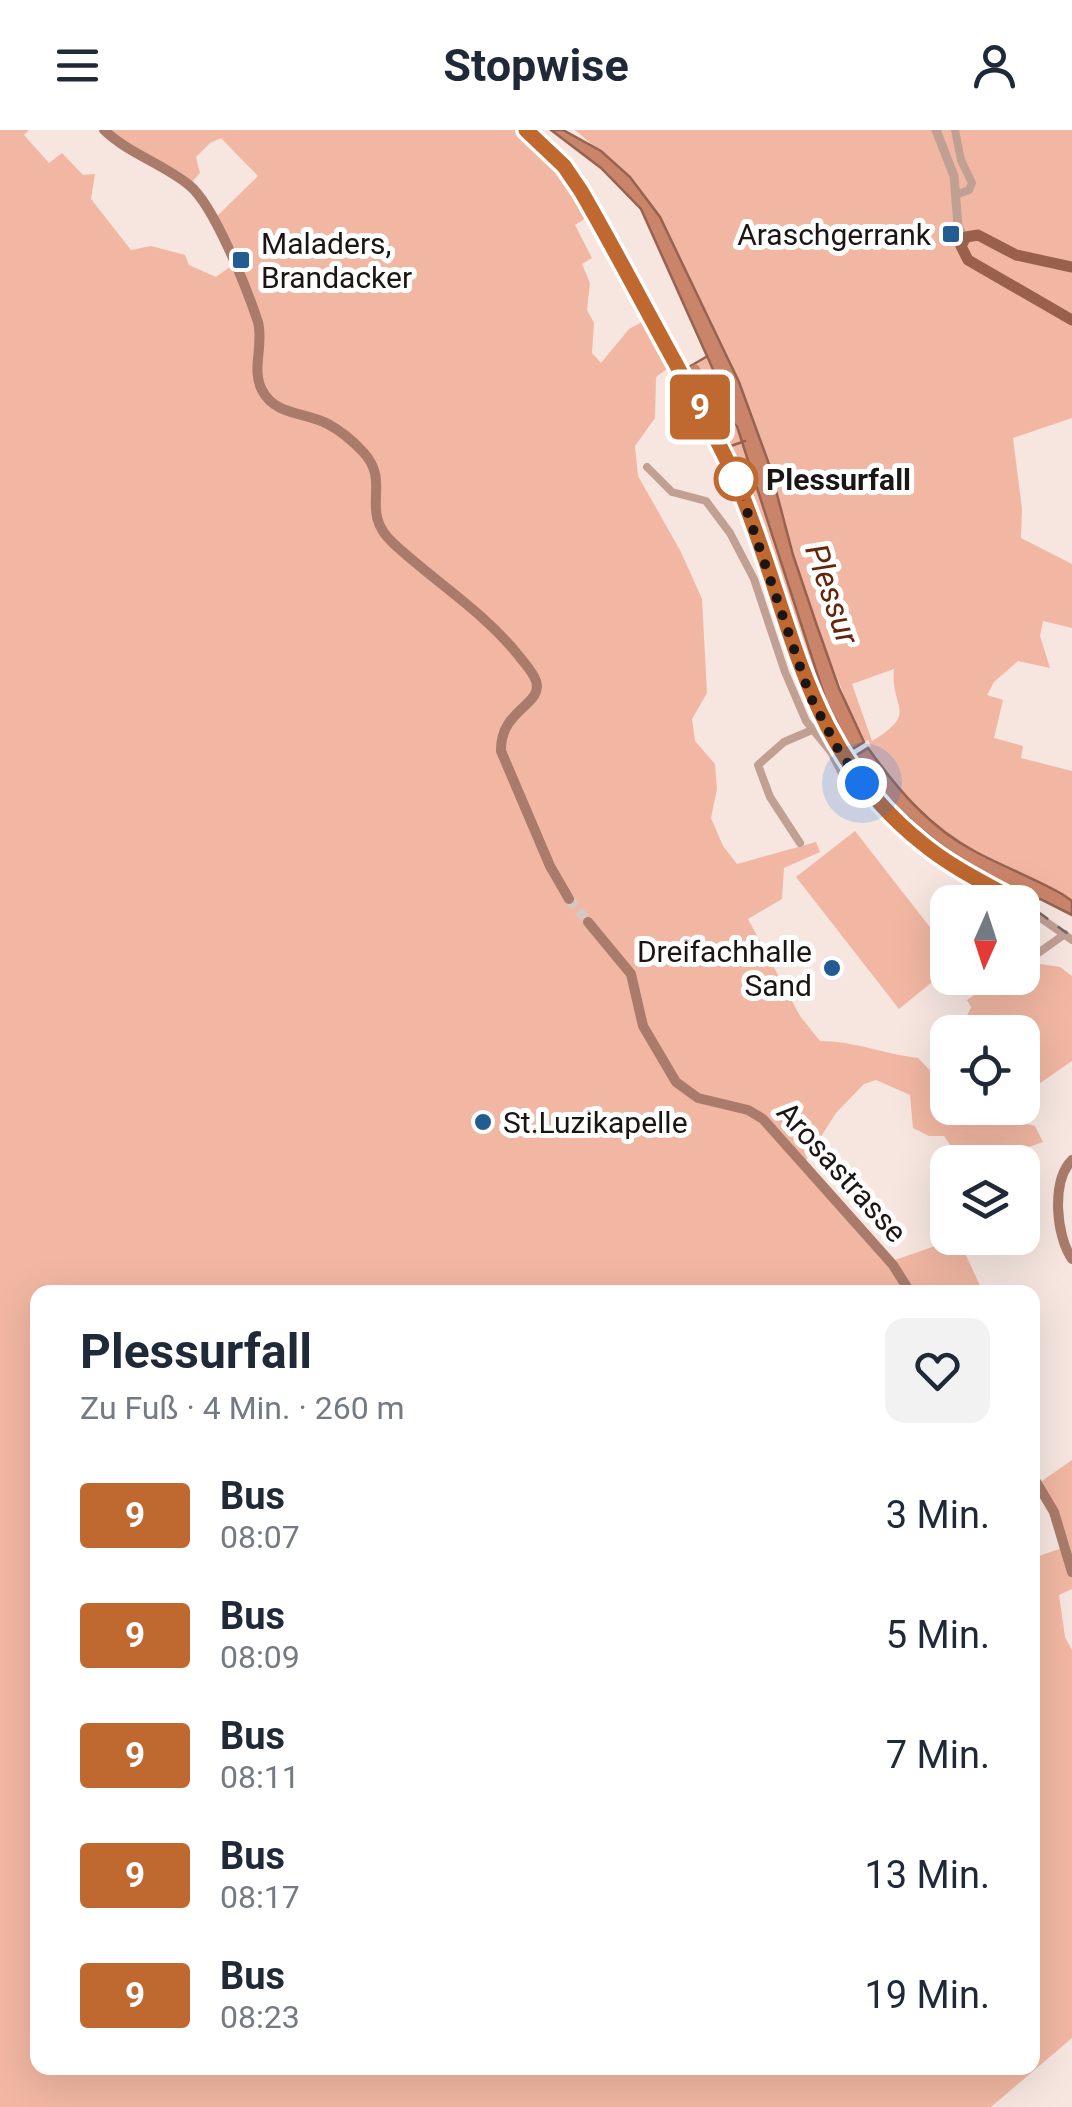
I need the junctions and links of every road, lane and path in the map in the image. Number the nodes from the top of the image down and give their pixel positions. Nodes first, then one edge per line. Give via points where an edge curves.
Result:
1 (104, 130) edge
2 (526, 130) edge
3 (936, 130) edge
4 (955, 130) edge
5 (958, 194) junction
6 (964, 239) junction
7 (1072, 268) edge
8 (1072, 320) edge
9 (647, 467) dead end
10 (812, 730) junction
11 (862, 783) junction
12 (800, 844) dead end
13 (989, 885) edge
14 (569, 898) tunnel mouth
15 (1040, 917) edge
16 (588, 922) tunnel mouth
17 (1069, 937) edge
18 (1040, 953) edge
19 (1072, 1160) edge
20 (1072, 1259) edge
21 (906, 1285) edge
22 (1040, 1489) edge
23 (1072, 1572) edge

1 - 14 main road via 189,185 204,202 256,316 261,390 278,408 327,423 365,454 375,471 374,514 384,534 479,614 534,676 536,696 505,726 502,755
2 - 11 street via 581,191 723,451 810,696
3 - 5 street
4 - 5 street via 972,183
5 - 6 street
6 - 7 main road via 978,235 1022,258
6 - 8 main road via 961,250 968,260
9 - 10 street via 672,492 706,501 730,533
10 - 11 street via 846,783
10 - 12 street via 784,742 758,766
11 - 13 street via 931,851
15 - 17 street
16 - 21 main road, Arosastrasse via 631,974 643,1026 676,1082 698,1098 763,1120
17 - 18 street
19 - 20 main road via 1059,1188 1062,1239
22 - 23 main road via 1058,1520

